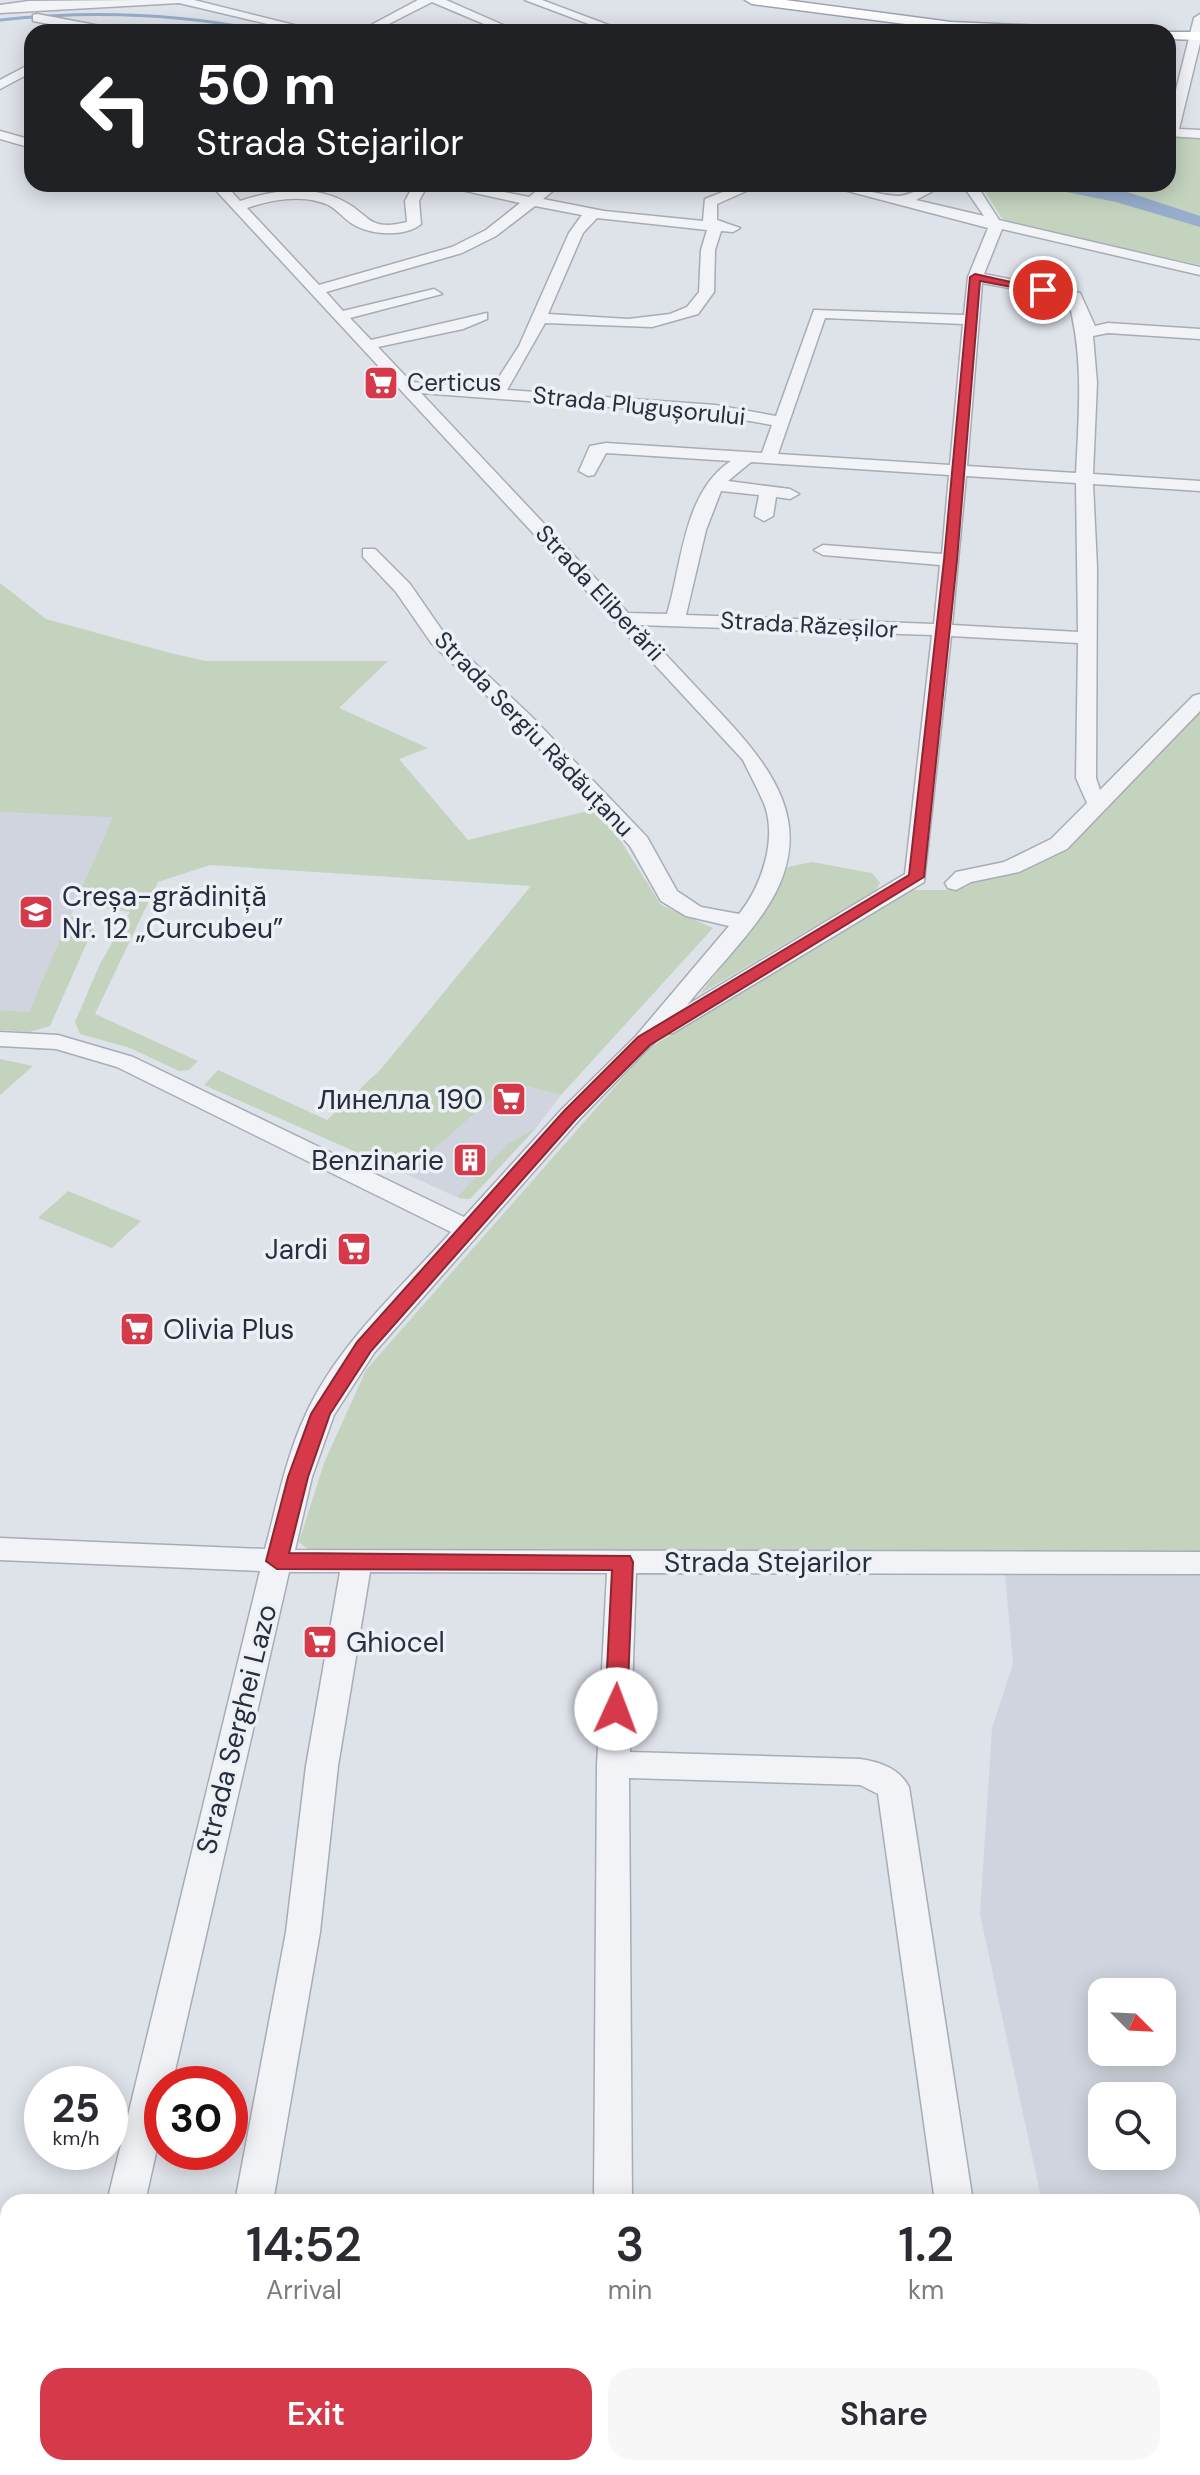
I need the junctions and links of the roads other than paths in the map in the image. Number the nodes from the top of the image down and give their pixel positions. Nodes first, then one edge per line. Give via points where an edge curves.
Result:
1 (427, 0) edge
2 (436, 0) edge
3 (531, 0) edge
4 (752, 0) edge
5 (0, 9) edge
6 (34, 14) edge
7 (1200, 18) edge
8 (76, 24) edge
9 (282, 24) edge
10 (380, 24) edge
11 (494, 24) edge
12 (596, 24) edge
13 (946, 24) edge
14 (1176, 35) edge
15 (1197, 36) edge
16 (24, 72) edge
17 (0, 85) edge
18 (1176, 111) edge
19 (1176, 132) edge
20 (1200, 134) edge
21 (0, 135) edge
22 (24, 142) edge
23 (225, 192) edge
24 (417, 192) edge
25 (481, 192) edge
26 (544, 192) edge
27 (732, 192) edge
28 (863, 192) edge
29 (922, 192) edge
30 (974, 192) edge
31 (903, 201) junction
32 (532, 202) junction
33 (238, 206) junction
34 (595, 213) junction
35 (994, 221) junction
36 (715, 226) junction
37 (733, 228) dead end
38 (1200, 271) edge
39 (975, 277) junction
40 (317, 290) junction
41 (434, 294) dead end
42 (340, 316) junction
43 (482, 316) dead end
44 (539, 318) junction
45 (972, 320) junction
46 (1090, 330) junction
47 (1200, 334) edge
48 (367, 345) junction
49 (408, 387) junction
50 (497, 393) junction
51 (781, 422) junction
52 (745, 459) junction
53 (768, 459) junction
54 (588, 471) dead end
55 (957, 472) junction
56 (1084, 479) junction
57 (718, 485) junction
58 (1200, 486) edge
59 (768, 491) junction
60 (790, 494) dead end
61 (764, 516) dead end
62 (823, 550) dead end
63 (369, 553) dead end
64 (950, 560) junction
65 (625, 619) junction
66 (675, 619) junction
67 (941, 631) junction
68 (1087, 638) junction
69 (1200, 700) edge
70 (1101, 802) junction
71 (956, 883) dead end
72 (745, 922) junction
73 (0, 1039) edge
74 (644, 1041) junction
75 (469, 1230) junction
76 (0, 1549) edge
77 (277, 1561) junction
78 (357, 1561) junction
79 (622, 1562) junction
80 (1200, 1563) edge
81 (613, 1765) junction
82 (128, 2194) edge
83 (255, 2194) edge
84 (613, 2194) edge
85 (953, 2194) edge

1 - 10 street
2 - 11 street
3 - 12 street
4 - 13 main road
5 - 6 street
6 - 8 street
6 - 9 street via 179,0
7 - 15 street
14 - 15 main road
15 - 18 street
16 - 17 street
19 - 20 street
21 - 22 street
23 - 33 street, Strada Eliberării
24 - 33 street via 414,224 403,228 359,222 340,205 298,196 270,194
25 - 32 street
26 - 32 street
27 - 36 street via 712,199 710,221
28 - 31 street
29 - 31 street
30 - 35 street
31 - 35 street
32 - 34 street
32 - 40 street via 491,233 457,250
33 - 40 street, Strada Eliberării
34 - 36 street
34 - 44 street, Strada Plugușorului via 576,233
35 - 38 street
35 - 39 street
36 - 37 street
36 - 44 street via 707,290 696,308 685,314 647,324
39 - 45 street
39 - 46 street via 1075,296 1084,327
40 - 42 street, Strada Eliberării
41 - 42 street
42 - 48 street, Strada Eliberării
43 - 48 street
44 - 50 street, Strada Plugușorului
45 - 51 street via 821,312
45 - 55 street
46 - 47 street
46 - 56 street via 1085,333 1089,383
48 - 49 street, Strada Eliberării
49 - 50 street, Strada Plugușorului
49 - 65 street, Strada Eliberării
50 - 51 street, Strada Plugușorului via 715,410
51 - 53 street
52 - 53 street
52 - 54 street via 600,449
52 - 57 street, Strada Răzeșilor via 723,471
53 - 55 street
55 - 56 street
55 - 64 street
56 - 58 street
56 - 68 street
57 - 59 street
57 - 66 street, Strada Răzeșilor via 695,533
59 - 60 street
59 - 61 street
62 - 64 street
63 - 72 street, Strada Sergiu Rădăuțanu via 403,588 439,640 524,720 639,842 676,903
64 - 67 street
65 - 66 street, Strada Răzeșilor
65 - 72 street, Strada Eliberării via 752,758 776,808 780,852 765,891
66 - 67 street, Strada Răzeșilor
67 - 68 street, Strada Răzeșilor
67 - 74 street via 916,877
68 - 70 street via 1086,778 1092,797
69 - 70 street
70 - 71 street via 1059,844 1011,867
72 - 74 street, Strada Eliberării
73 - 75 street via 68,1044 125,1062
74 - 75 street, Strada Serghei Lazo via 570,1115
75 - 77 street, Strada Serghei Lazo via 364,1346 320,1414
76 - 77 street, Strada Stejarilor
77 - 78 street, Strada Stejarilor
77 - 82 street, Strada Serghei Lazo
78 - 79 street, Strada Stejarilor
78 - 83 street via 322,1766 303,1932
79 - 80 street, Strada Stejarilor
79 - 81 street
81 - 84 street
81 - 85 street via 875,1774 893,1787

